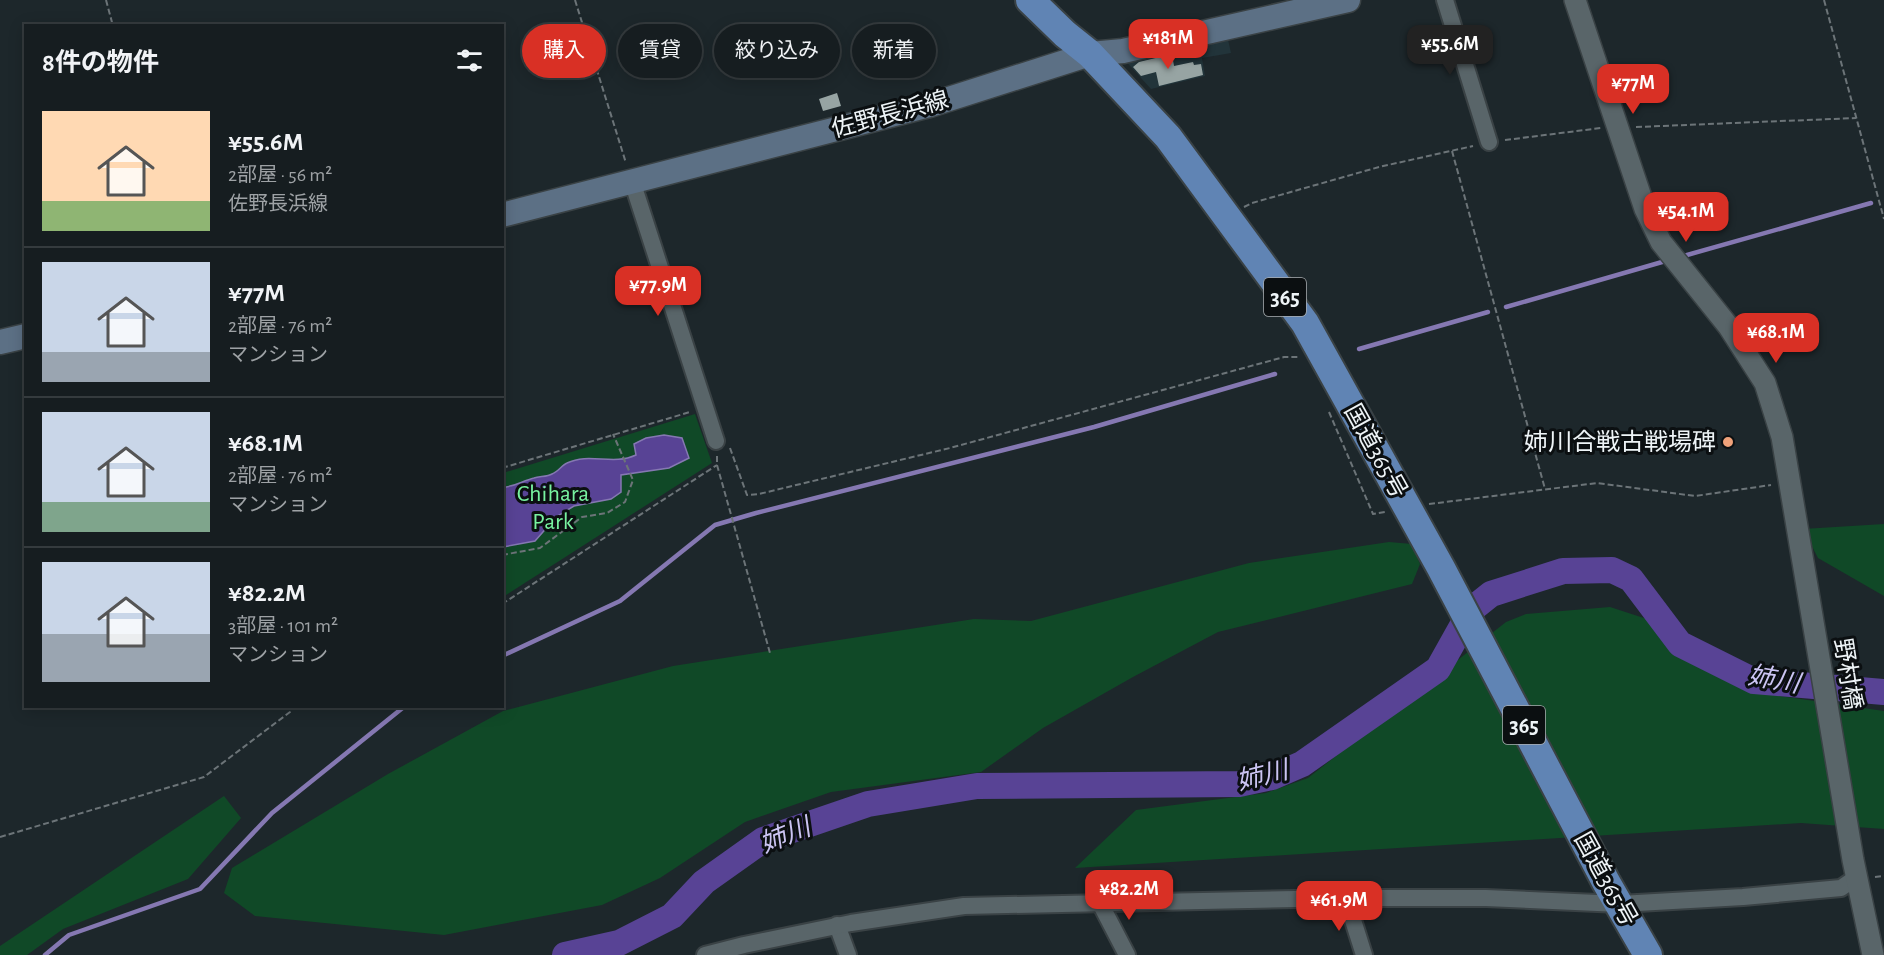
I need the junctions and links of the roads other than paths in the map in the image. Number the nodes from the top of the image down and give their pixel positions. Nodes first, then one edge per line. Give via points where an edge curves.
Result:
1 (1030, 0) edge
2 (1348, 0) edge
3 (1445, 0) edge
4 (1575, 0) edge
5 (1090, 54) junction
6 (1489, 142) road end
7 (632, 182) junction
8 (504, 214) edge
9 (24, 336) edge
10 (0, 342) edge
11 (716, 441) road end
12 (1855, 868) junction
13 (1613, 893) junction
14 (1346, 898) junction
15 (1100, 903) junction
16 (837, 925) junction
17 (705, 955) edge
18 (848, 955) edge
19 (1126, 955) edge
20 (1364, 955) edge
21 (1648, 955) edge
22 (1873, 955) edge

1 - 5 highway, 国道365号 / 365
2 - 5 main road, 佐野長浜線 via 1123,51
3 - 6 street
4 - 12 street, 野村橋 via 1645,209 1661,242 1729,327 1765,383 1782,437
5 - 7 main road, 佐野長浜線 via 930,105
5 - 13 highway, 国道365号 / 365 via 1168,137 1305,323 1441,568
7 - 8 main road, 佐野長浜線
7 - 11 street
9 - 10 main road
12 - 13 street via 1841,888 1743,897
12 - 22 street, 野村橋
13 - 14 street
13 - 21 highway, 国道365号 / 365
14 - 15 street
14 - 20 street
15 - 16 street via 964,906
15 - 19 street
16 - 17 street
16 - 18 street

